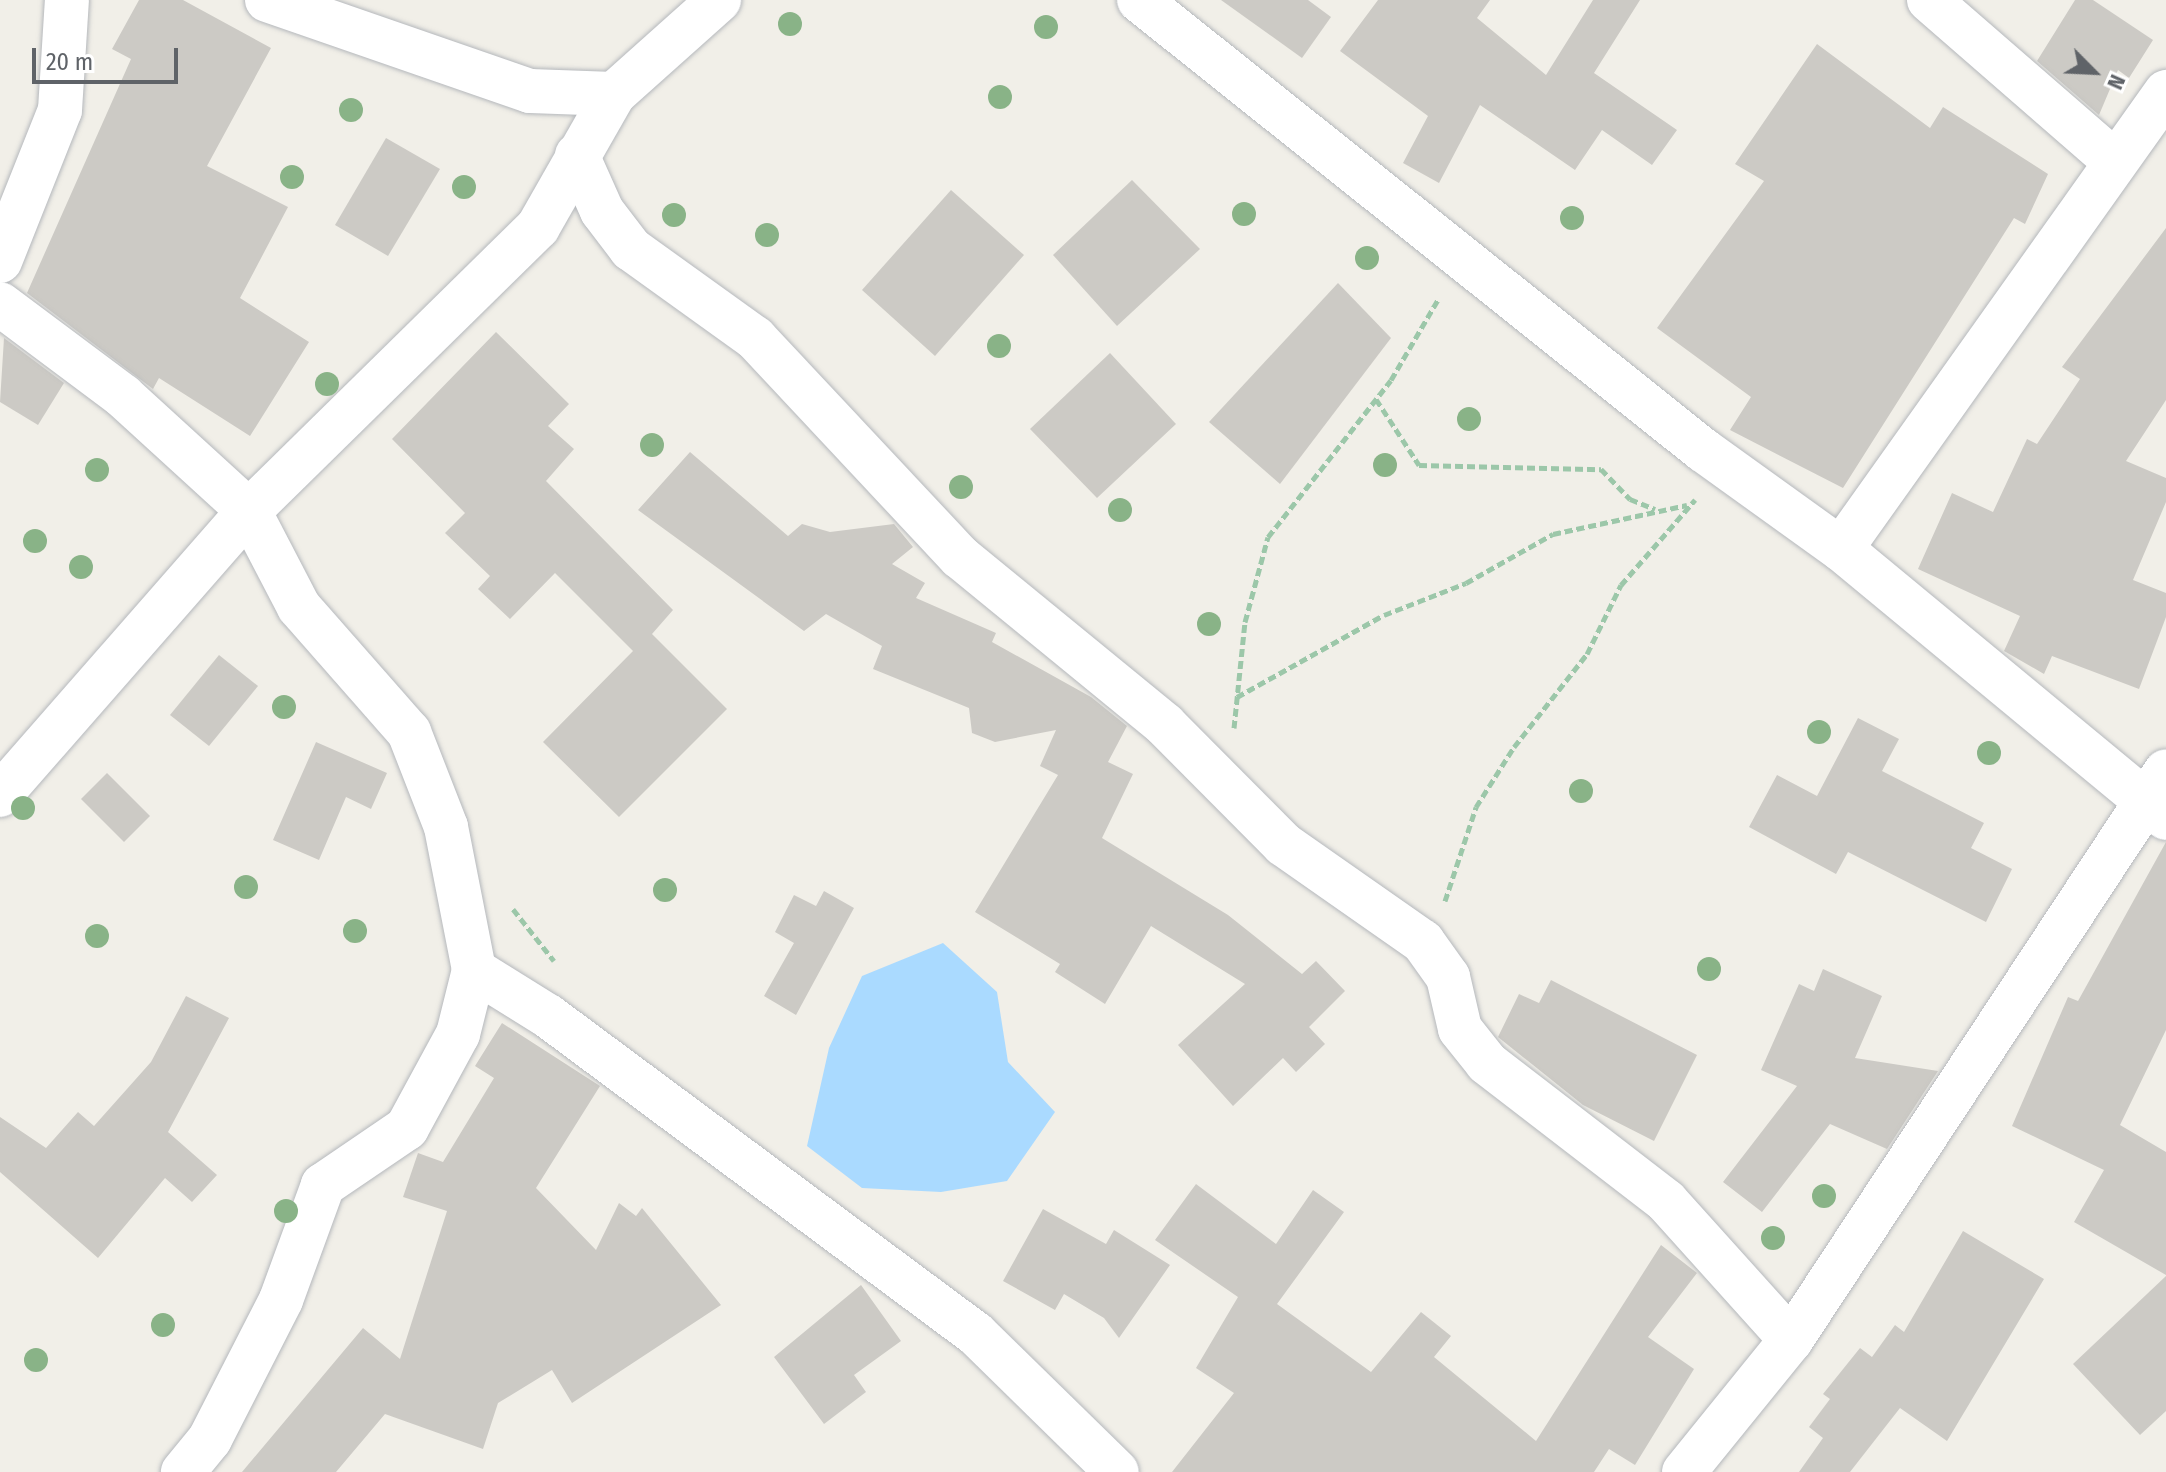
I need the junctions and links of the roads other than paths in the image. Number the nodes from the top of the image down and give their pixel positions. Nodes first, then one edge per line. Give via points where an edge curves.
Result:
1 (67, 0) edge
2 (267, 0) edge
3 (719, 0) edge
4 (1139, 0) edge
5 (1929, 0) edge
6 (2166, 92) edge
7 (614, 94) junction
8 (577, 155) junction
9 (2113, 160) junction
10 (0, 261) edge
11 (0, 304) edge
12 (249, 511) junction
13 (1841, 549) junction
14 (0, 795) edge
15 (2159, 796) edge
16 (474, 970) junction
17 (1791, 1340) junction
18 (183, 1472) edge
19 (1117, 1472) edge
20 (1684, 1472) edge

1 - 10 street via 60,110
2 - 7 street via 530,91
3 - 7 street
4 - 13 street via 1727,468
5 - 9 street
6 - 9 street
7 - 8 street
8 - 12 street via 538,227
8 - 17 street via 602,211 631,249 755,338 960,557 1165,725 1283,844 1431,952 1448,977 1460,1029 1478,1054 1666,1201
9 - 13 street
11 - 12 street via 123,396
12 - 14 street
12 - 16 street via 299,607 409,732 446,827
13 - 15 street
15 - 17 street
16 - 18 street via 458,1034 407,1128 323,1185 281,1300 210,1439
16 - 19 street via 548,1016 976,1334
17 - 20 street

